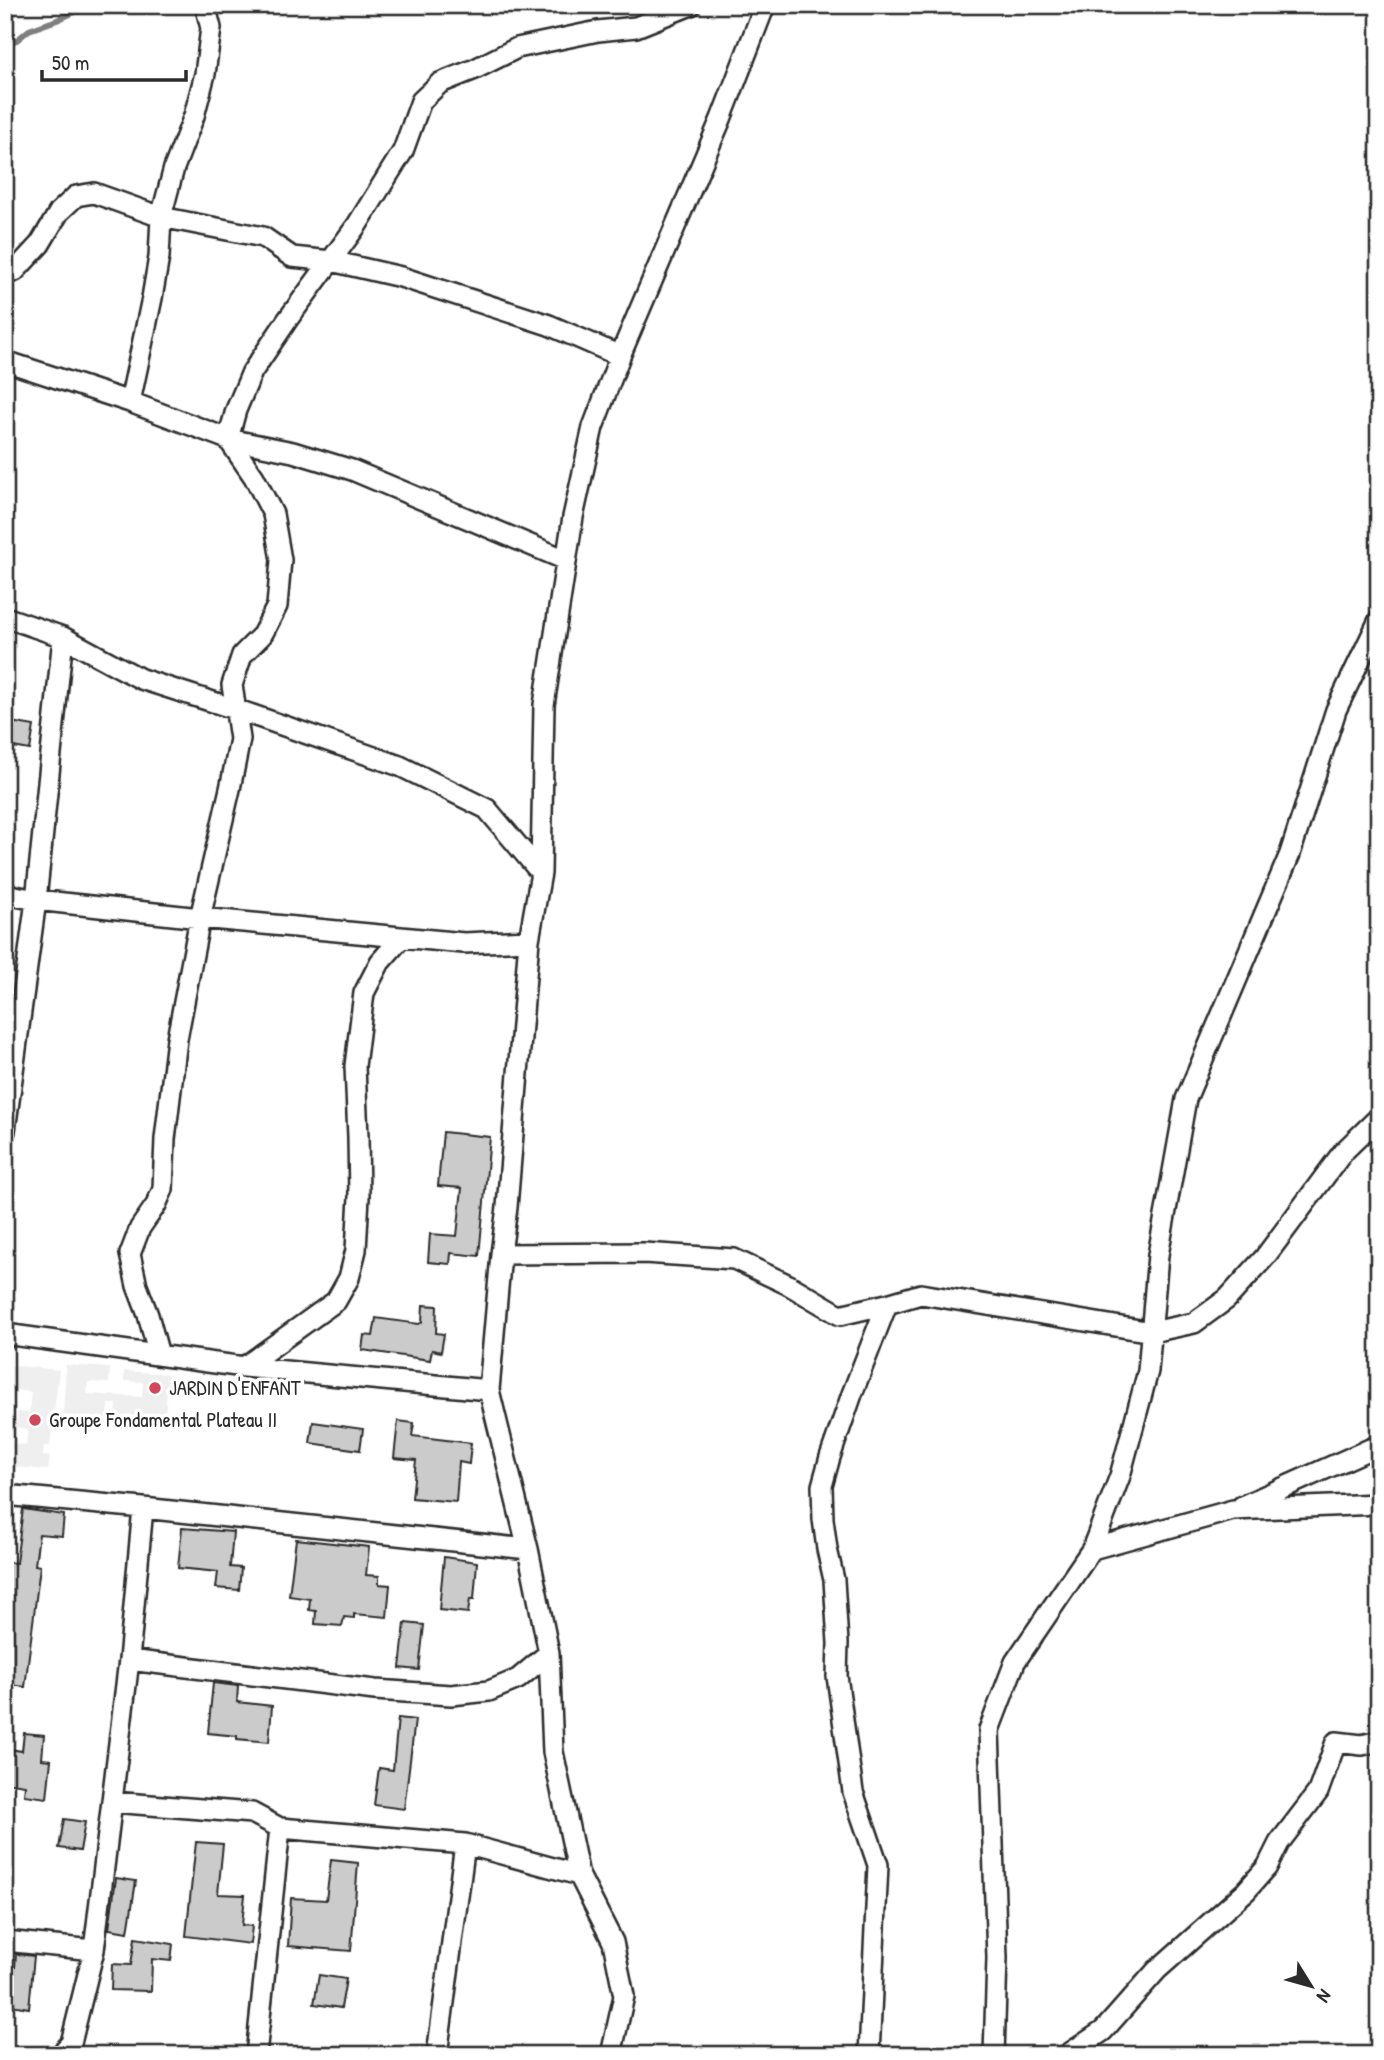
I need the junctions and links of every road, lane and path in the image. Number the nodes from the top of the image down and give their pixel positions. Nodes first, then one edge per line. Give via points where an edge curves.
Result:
1 (205, 5) edge
2 (691, 5) edge
3 (765, 5) edge
4 (161, 216) junction
5 (331, 261) junction
6 (5, 275) edge
7 (620, 356) junction
8 (5, 362) edge
9 (130, 402) junction
10 (228, 439) junction
11 (566, 560) junction
12 (5, 617) edge
13 (1379, 620) edge
14 (63, 637) junction
15 (235, 709) junction
16 (541, 873) junction
17 (5, 894) edge
18 (36, 900) junction
19 (200, 918) junction
20 (402, 937) junction
21 (529, 940) junction
22 (1379, 1117) edge
23 (5, 1131) edge
24 (501, 1254) junction
25 (887, 1304) junction
26 (1152, 1332) junction
27 (5, 1334) edge
28 (159, 1355) junction
29 (244, 1367) junction
30 (488, 1390) junction
31 (1379, 1445) edge
32 (5, 1495) edge
33 (1379, 1504) edge
34 (143, 1508) junction
35 (1233, 1510) junction
36 (528, 1549) junction
37 (1092, 1549) junction
38 (549, 1653) junction
39 (129, 1660) junction
40 (1379, 1741) edge
41 (112, 1802) junction
42 (280, 1828) junction
43 (465, 1844) junction
44 (579, 1875) junction
45 (5, 1941) edge
46 (94, 1951) junction
47 (60, 2055) edge
48 (256, 2055) edge
49 (437, 2055) edge
50 (611, 2055) edge
51 (869, 2055) edge
52 (994, 2055) edge
53 (1067, 2055) edge

1 - 4 street via 211,28 205,74
2 - 5 street via 636,27 517,48 440,83 421,101 403,151
3 - 7 street
4 - 5 street via 263,237 292,257
4 - 6 street via 94,192 76,196 59,212 40,244 15,271
4 - 9 street via 159,257
5 - 7 street via 401,277 549,325
5 - 10 street via 252,372
7 - 11 street via 593,426
8 - 9 street
9 - 10 street
10 - 11 street via 352,470
10 - 15 street via 273,514 281,560 277,606 262,635 242,655 232,685
11 - 16 street via 544,705
12 - 14 street
13 - 26 street via 1335,710 1290,853 1186,1099 1158,1255
14 - 15 street via 141,679
14 - 18 street
15 - 16 street via 400,766 487,808
15 - 19 street via 240,739
16 - 21 street
17 - 18 street
18 - 19 street
18 - 23 street
19 - 20 street
19 - 28 street via 177,1039 163,1189 130,1254
20 - 21 street via 464,943
20 - 29 street via 380,962 364,993 355,1066 359,1197 356,1250 349,1278 335,1301
21 - 24 street
22 - 26 street via 1343,1152 1265,1257 1227,1299 1194,1323
24 - 25 street via 644,1253 734,1259 840,1315
24 - 30 street
25 - 26 street via 921,1294
25 - 51 street via 822,1486 822,1519 834,1580 837,1675 853,1792 878,1866
26 - 37 street via 1148,1371 1120,1476
27 - 28 street
28 - 29 street
29 - 30 street
30 - 36 street
31 - 35 street
32 - 34 street
33 - 35 street
34 - 36 street
34 - 39 street
35 - 37 street
36 - 38 street
37 - 52 street via 1015,1662 989,1730 997,1958
38 - 39 street via 518,1679 489,1691 451,1695
38 - 44 street via 553,1752
39 - 41 street
40 - 53 street via 1362,1745 1336,1742 1318,1792 1279,1843 1267,1867 1157,1970 1103,2031
41 - 42 street via 252,1813
41 - 46 street
42 - 43 street
42 - 48 street
43 - 44 street
43 - 49 street
44 - 50 street via 613,1942 624,1996
45 - 46 street
46 - 47 street via 71,2043

